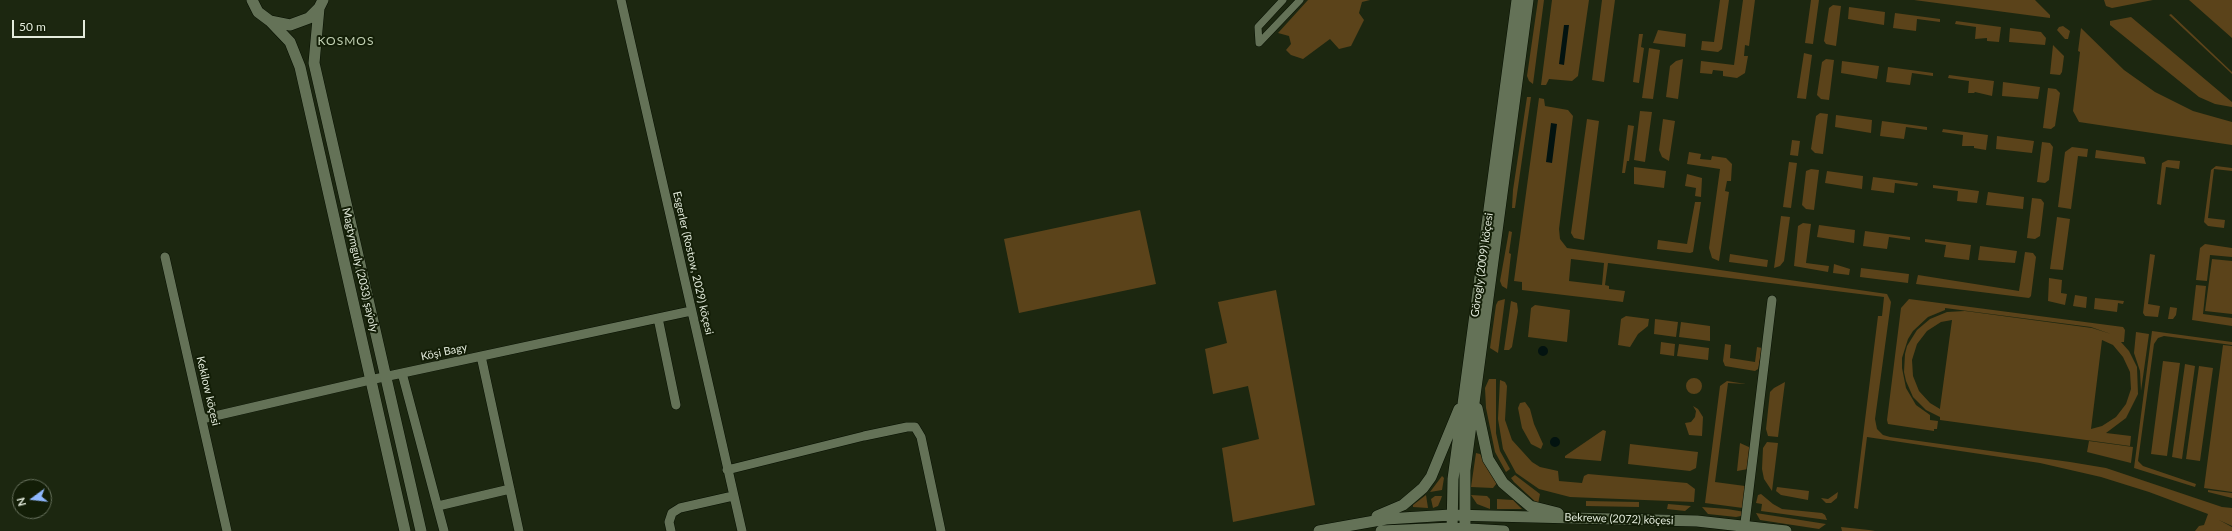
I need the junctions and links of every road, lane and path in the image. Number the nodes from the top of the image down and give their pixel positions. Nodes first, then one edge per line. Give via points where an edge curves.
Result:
1 (252, 0) edge
2 (621, 0) edge
3 (1283, 0) edge
4 (1300, 0) edge
5 (1517, 0) edge
6 (1528, 0) edge
7 (321, 4) edge
8 (270, 21) junction
9 (165, 257) dead end
10 (1772, 300) dead end
11 (691, 311) junction
12 (658, 318) junction
13 (481, 356) junction
14 (402, 373) junction
15 (384, 377) junction
16 (370, 380) junction
17 (1464, 398) junction
18 (1475, 398) junction
19 (676, 405) dead end
20 (202, 419) junction
21 (727, 470) junction
22 (510, 489) junction
23 (733, 496) junction
24 (438, 506) junction
25 (1451, 515) junction
26 (1465, 515) junction
27 (1574, 517) junction
28 (1361, 522) junction
29 (1745, 528) edge
30 (1452, 530) edge
31 (1465, 530) edge
32 (227, 531) edge
33 (405, 531) edge
34 (421, 531) edge
35 (444, 531) edge
36 (519, 531) edge
37 (671, 531) edge
38 (742, 531) edge
39 (940, 531) edge
40 (1319, 531) edge
41 (1381, 531) edge
42 (1504, 531) edge
43 (1786, 531) edge

1 - 8 main road, Magtymguly (2033) şaýoly via 258,12
2 - 11 street, Esgerler (Rostow, 2029) köçesi
3 - 4 street via 1258,27 1260,43
5 - 17 main road, Görogly (2009) köçesi
6 - 18 main road, Görogly (2009) köçesi
7 - 8 main road via 309,18 297,24 283,25
7 - 15 main road, Magtymguly (2033) şaýoly via 314,63
8 - 16 main road, Magtymguly (2033) şaýoly via 290,42 300,67
9 - 20 street, Kekilow köçesi
10 - 29 street
11 - 12 street, Köşi Bagy
11 - 21 street, Esgerler (Rostow, 2029) köçesi
12 - 13 street, Köşi Bagy
12 - 19 street
13 - 14 street, Köşi Bagy
13 - 22 street
14 - 15 street, Köşi Bagy
14 - 24 street
15 - 16 street, Köşi Bagy
15 - 34 main road, Magtymguly (2033) şaýoly
16 - 20 street, Köşi Bagy
16 - 33 main road, Magtymguly (2033) şaýoly
17 - 25 main road, Görogly (2009) köçesi via 1452,479
17 - 28 main road via 1443,444 1435,469 1423,488 1403,505
18 - 26 main road, Görogly (2009) köçesi via 1464,480
18 - 27 main road via 1488,459 1503,483 1530,506
20 - 32 street, Kekilow köçesi
21 - 23 street, Esgerler (Rostow, 2029) köçesi
21 - 39 street via 907,426 915,427 921,437
22 - 24 street
22 - 36 street
23 - 37 street via 680,508 672,513 669,522
23 - 38 street, Esgerler (Rostow, 2029) köçesi
24 - 35 street
25 - 26 main road, Bekrewe (2072) köçesi
25 - 28 main road, Bekrewe (2072) köçesi
25 - 30 main road, Görogly (2009) köçesi
26 - 27 main road, Bekrewe (2072) köçesi
26 - 31 main road, Görogly (2009) köçesi
27 - 29 main road, Bekrewe (2072) köçesi via 1697,521
28 - 40 main road
29 - 43 main road, Bekrewe (2072) köçesi
30 - 31 main road
30 - 41 main road
31 - 42 main road

